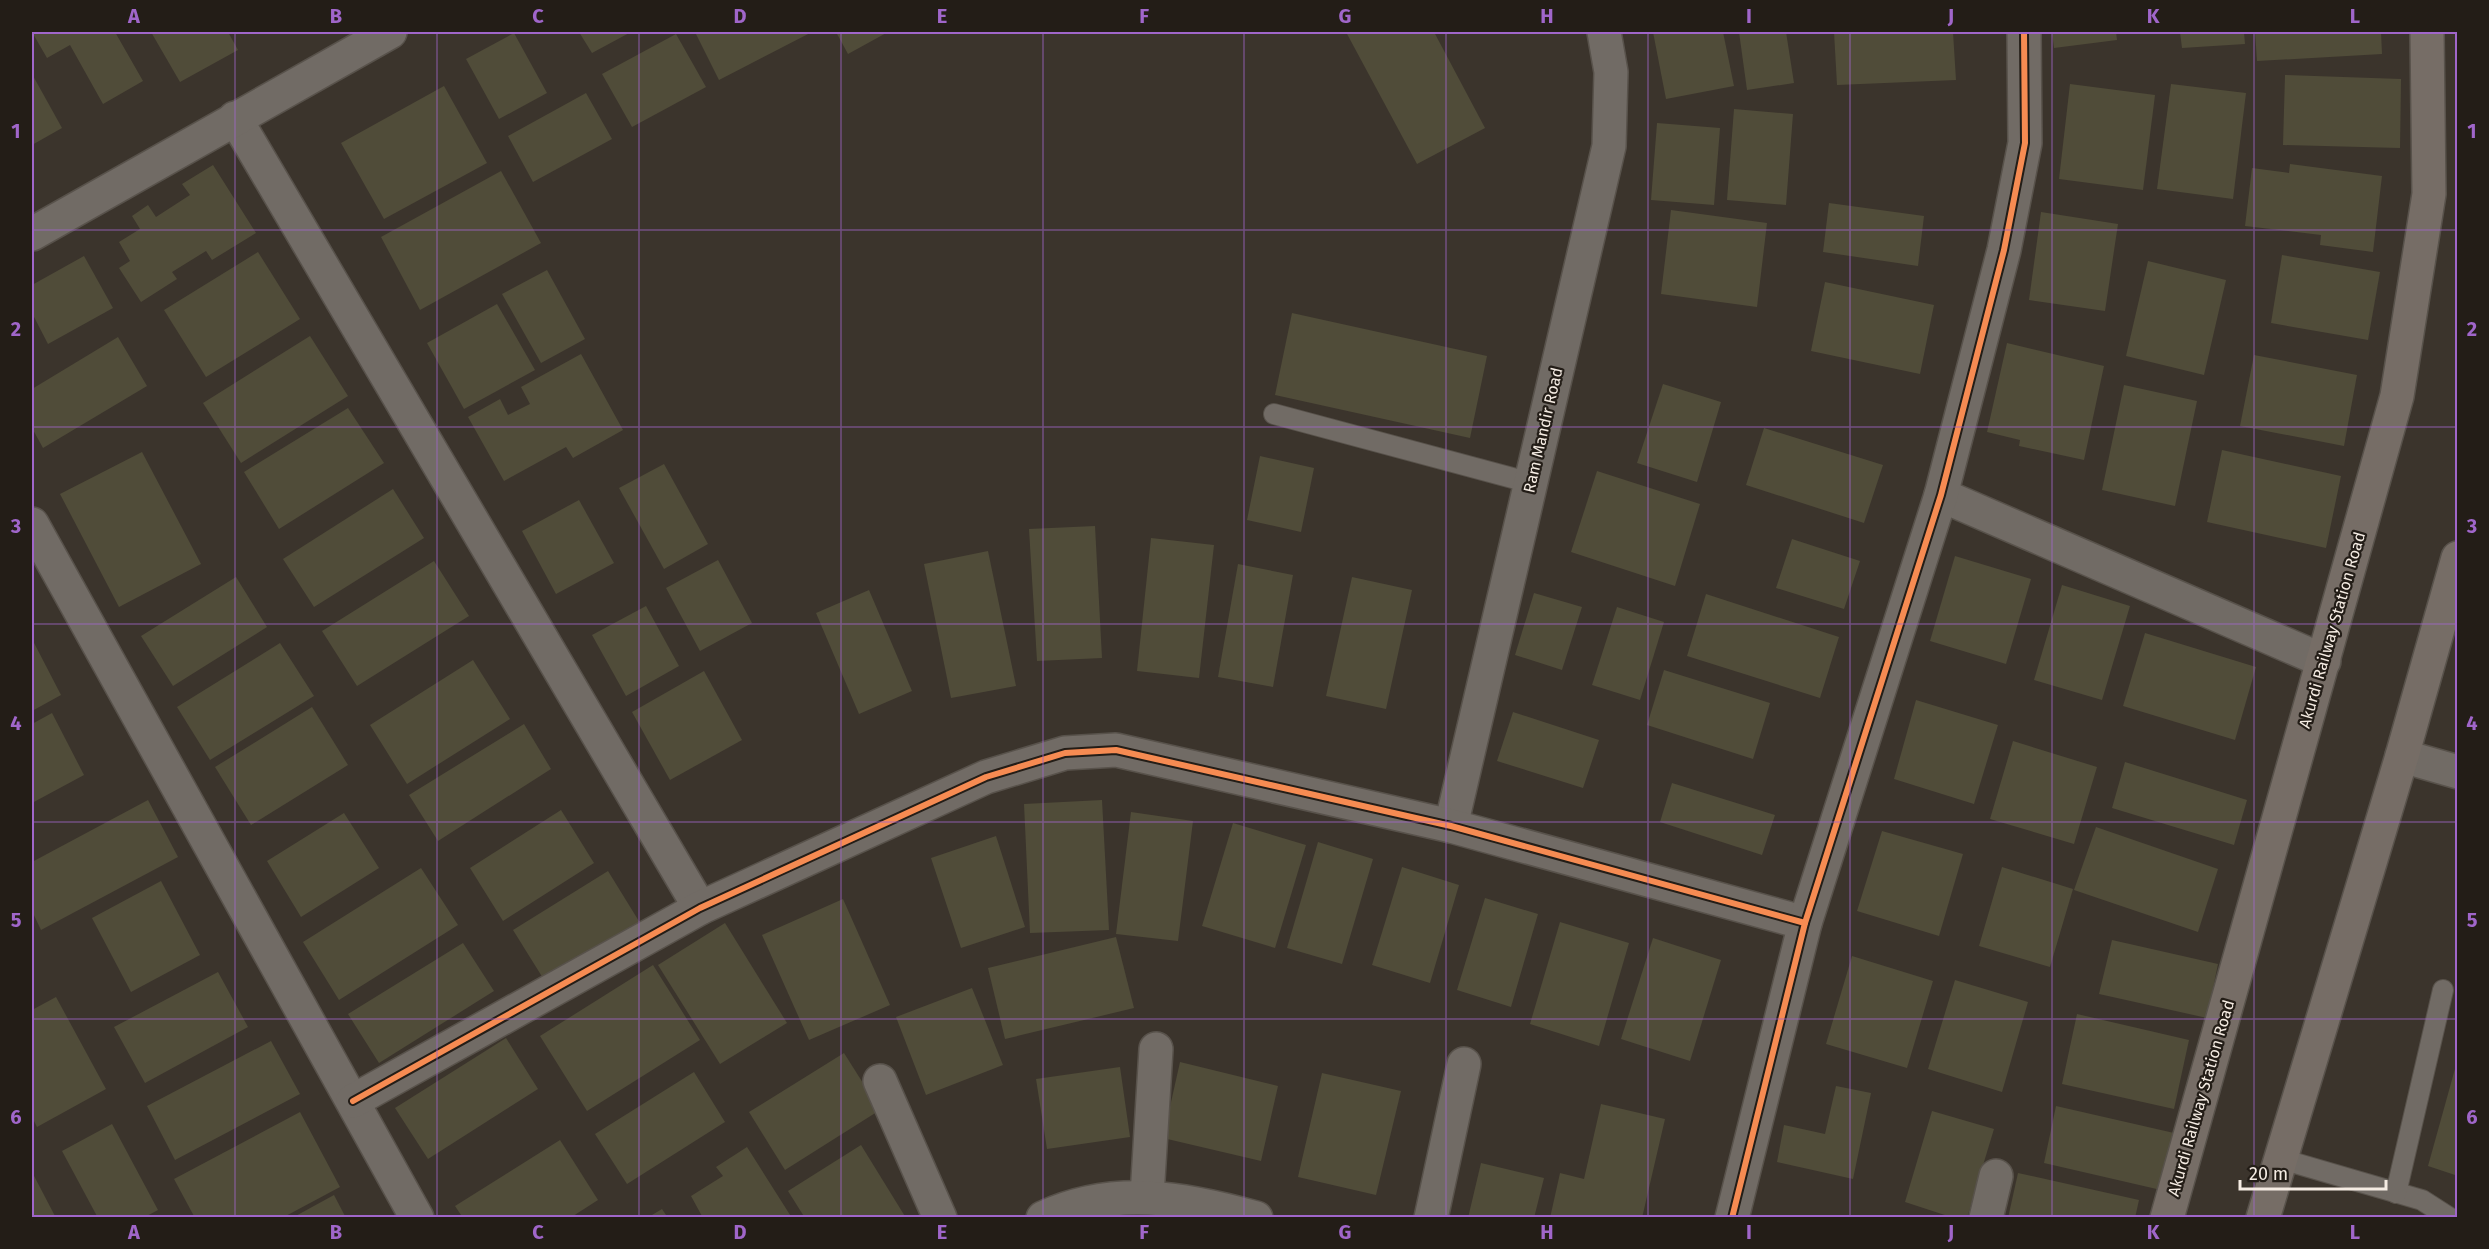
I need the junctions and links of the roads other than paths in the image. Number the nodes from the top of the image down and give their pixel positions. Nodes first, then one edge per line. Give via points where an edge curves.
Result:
1 (390, 32) edge
2 (1604, 32) edge
3 (2024, 32) edge
4 (2427, 32) edge
5 (235, 118) junction
6 (32, 234) edge
7 (1274, 414) dead end
8 (1531, 483) junction
9 (1941, 495) junction
10 (32, 524) edge
11 (2457, 558) edge
12 (2324, 661) junction
13 (2402, 756) junction
14 (2457, 772) edge
15 (1451, 826) junction
16 (700, 908) junction
17 (1805, 923) junction
18 (2443, 990) dead end
19 (1156, 1049) dead end
20 (1464, 1064) dead end
21 (880, 1081) dead end
22 (353, 1101) junction
23 (2281, 1159) junction
24 (1996, 1176) dead end
25 (2396, 1192) junction
26 (1147, 1196) junction
27 (417, 1218) edge
28 (940, 1218) edge
29 (1043, 1218) edge
30 (1256, 1218) edge
31 (1431, 1218) edge
32 (1732, 1218) edge
33 (1986, 1218) edge
34 (2167, 1218) edge
35 (2263, 1218) edge
36 (2450, 1218) edge

1 - 5 street
2 - 8 street, Ram Mandir Road via 1611,72 1609,146
3 - 9 street via 2025,142 2004,250
4 - 12 main road, Akurdi Railway Station Road via 2429,194 2397,396
5 - 6 street
5 - 16 street
7 - 8 lane
8 - 15 street, Ram Mandir Road
9 - 12 street
9 - 17 street
10 - 22 street
11 - 13 main road
12 - 34 main road, Akurdi Railway Station Road
13 - 14 street
13 - 23 main road
15 - 16 street via 1116,750 1065,753 986,777
15 - 17 street
16 - 22 street
17 - 32 street
18 - 25 lane
19 - 26 street
20 - 31 street
21 - 28 street
22 - 27 street
23 - 25 lane
23 - 35 main road
24 - 33 street
25 - 36 lane via 2422,1200
26 - 29 street via 1099,1200
26 - 30 street via 1201,1202

